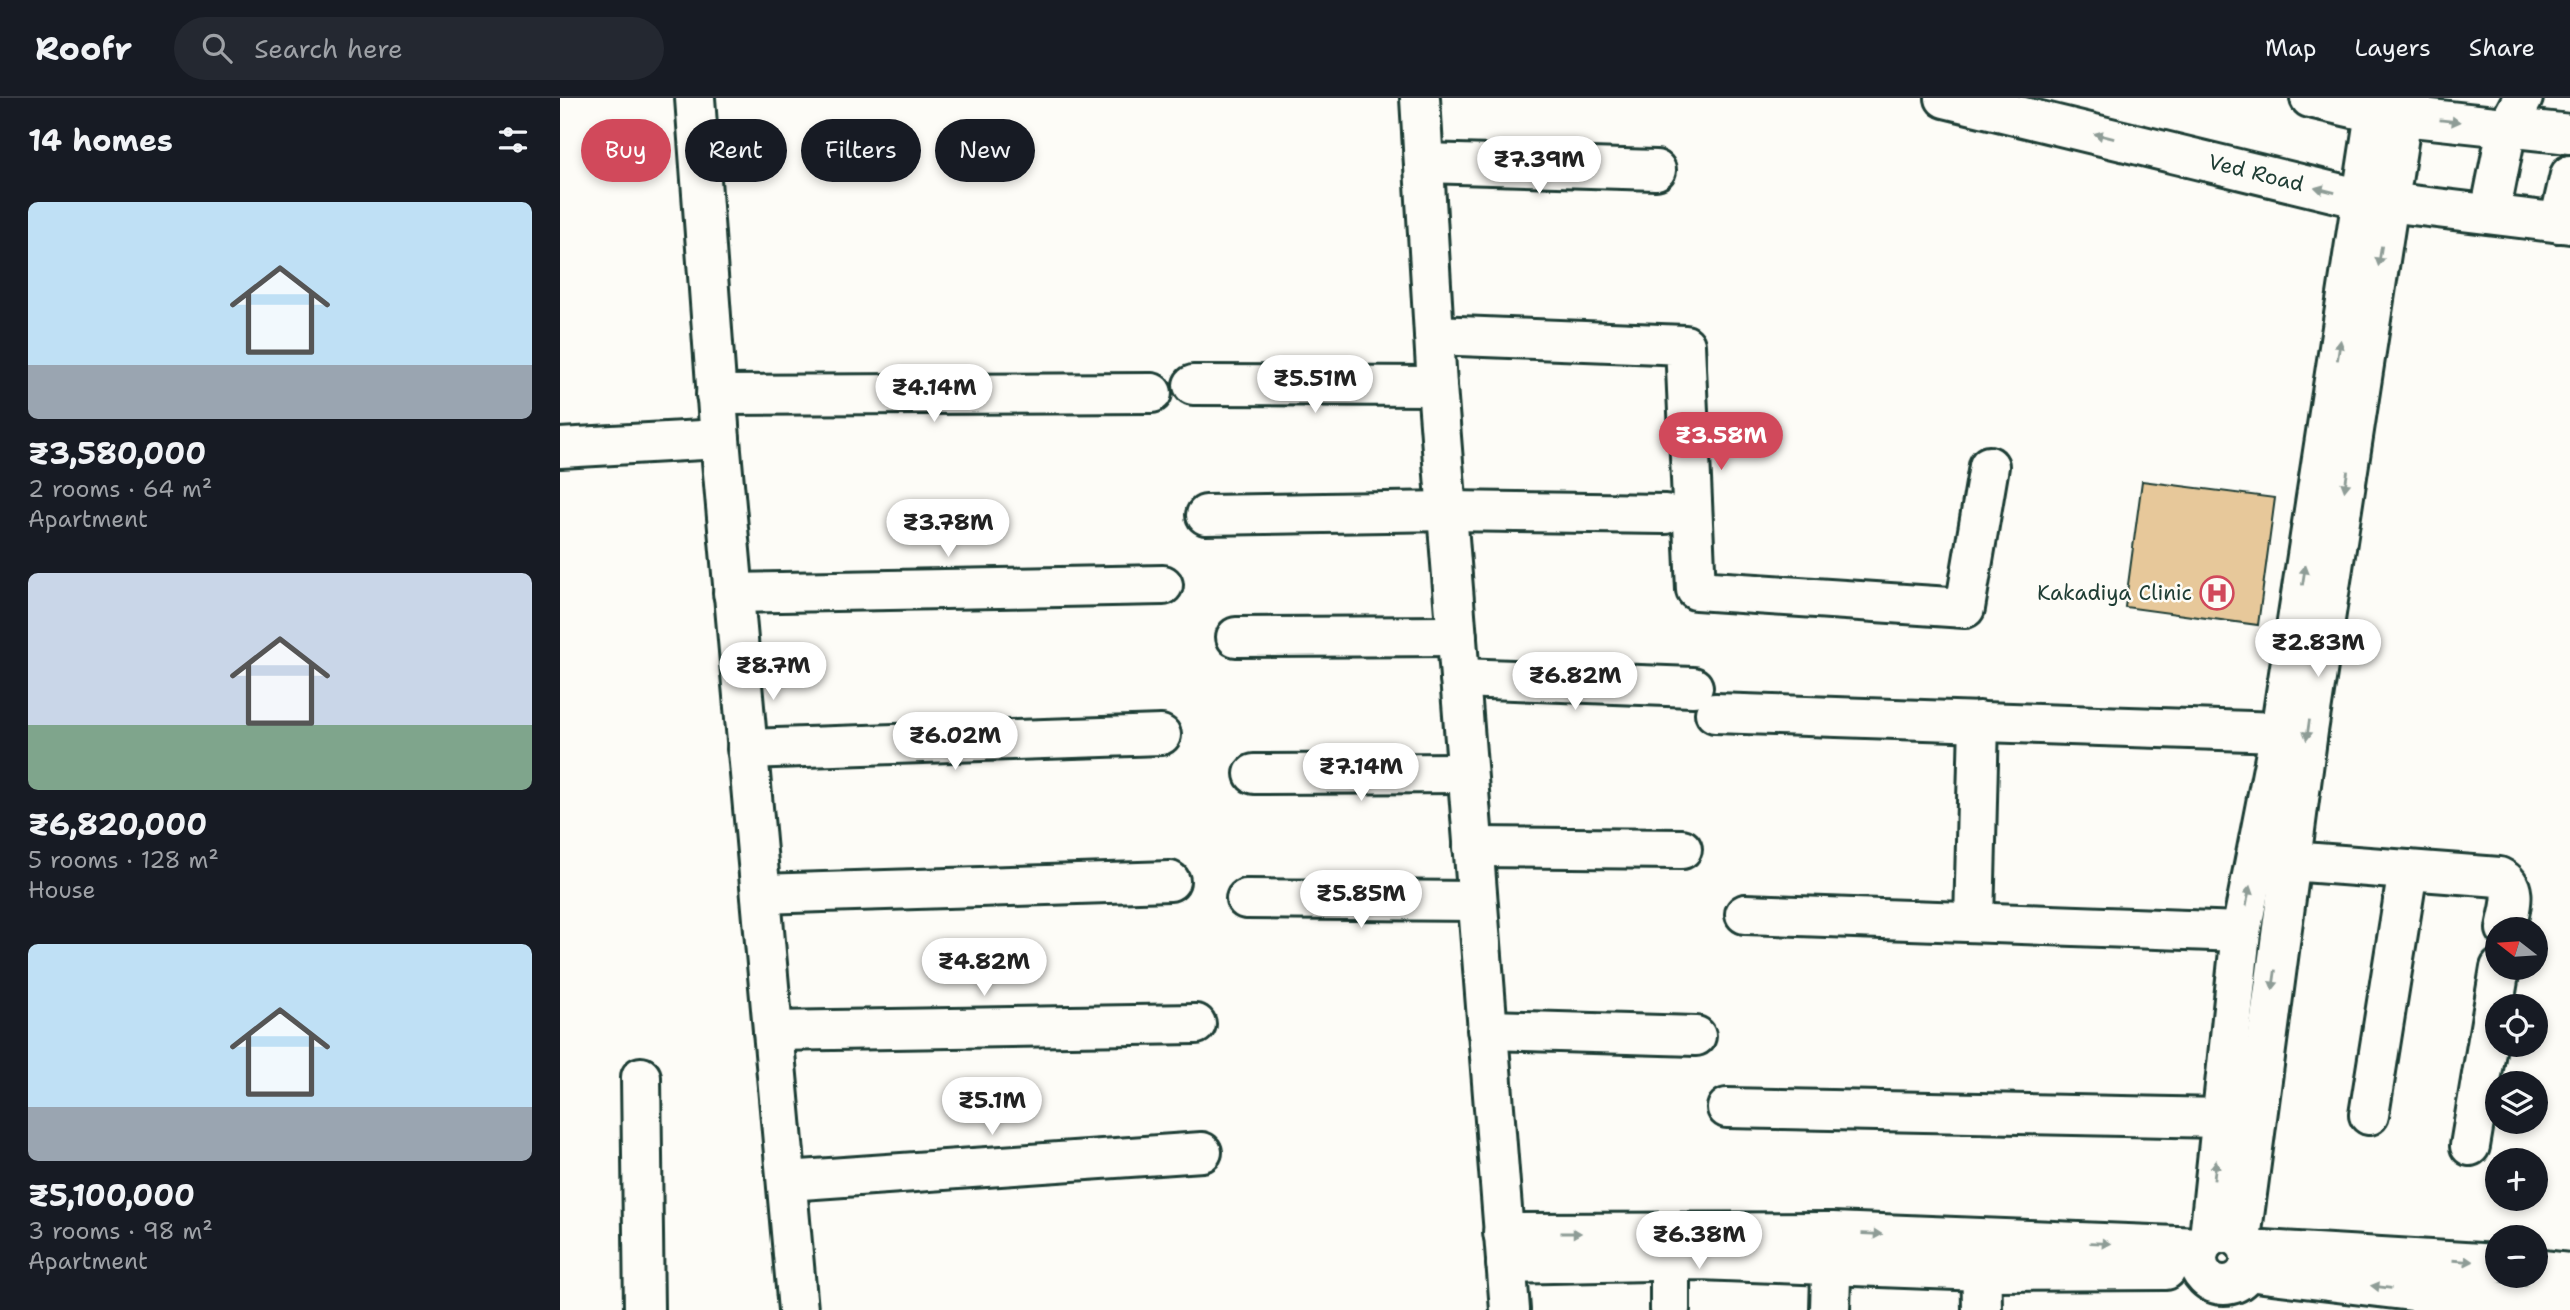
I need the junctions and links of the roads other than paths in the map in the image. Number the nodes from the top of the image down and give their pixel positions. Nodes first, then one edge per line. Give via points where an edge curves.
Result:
1 (695, 98) edge
2 (1420, 98) edge
3 (1945, 98) edge
4 (2310, 98) edge
5 (2515, 113) edge
6 (2389, 114) junction
7 (2570, 134) edge
8 (1424, 163) junction
9 (1656, 170) dead end
10 (2570, 175) edge
11 (2375, 201) junction
12 (2490, 214) junction
13 (2565, 223) edge
14 (1434, 335) junction
15 (1193, 384) dead end
16 (1437, 386) junction
17 (1152, 393) dead end
18 (716, 395) junction
19 (720, 439) junction
20 (560, 448) edge
21 (1989, 466) dead end
22 (1448, 511) junction
23 (1665, 514) dead end
24 (1206, 515) dead end
25 (1163, 585) dead end
26 (733, 593) junction
27 (1457, 636) junction
28 (1236, 637) dead end
29 (1460, 678) junction
30 (1979, 721) junction
31 (2280, 732) junction
32 (1161, 735) dead end
33 (747, 749) junction
34 (1467, 773) junction
35 (1254, 774) dead end
36 (1473, 847) junction
37 (1682, 849) dead end
38 (2290, 861) junction
39 (2407, 870) junction
40 (1170, 881) dead end
41 (761, 894) junction
42 (1246, 899) dead end
43 (1477, 901) junction
44 (1745, 914) dead end
45 (2508, 917) edge
46 (1974, 922) junction
47 (2241, 932) junction
48 (2498, 980) edge
49 (1196, 1024) dead end
50 (1487, 1030) junction
51 (773, 1031) junction
52 (1696, 1036) dead end
53 (641, 1077) dead end
54 (1727, 1108) dead end
55 (2369, 1115) dead end
56 (2221, 1118) junction
57 (2470, 1146) dead end
58 (1202, 1152) dead end
59 (787, 1181) junction
60 (1670, 1247) junction
61 (1505, 1249) junction
62 (1832, 1249) junction
63 (1982, 1254) junction
64 (2485, 1264) edge
65 (2222, 1270) edge
66 (2548, 1270) edge
67 (2570, 1273) edge
68 (644, 1310) edge
69 (798, 1310) edge
70 (1510, 1310) edge
71 (1670, 1310) edge
72 (1830, 1310) edge
73 (1982, 1310) edge
74 (2570, 1310) edge

1 - 18 street
2 - 8 street
11 -> 3 street, Ved Road
4 - 6 street
6 -> 5 street
5 - 7 street
5 - 12 street
6 - 11 street
8 - 9 street
8 - 14 street
10 - 13 street
11 - 12 street, Ved Road
31 -> 11 street
11 -> 38 street
12 - 13 street, Ved Road
14 - 16 street
14 - 21 street via 1685,345 1696,590 1965,608
15 - 16 street
16 - 22 street
17 - 18 street
18 - 19 street
19 - 20 street
19 - 26 street
22 - 23 street
22 - 24 street
22 - 27 street
25 - 26 street
26 - 33 street
27 - 28 street
27 - 29 street
29 - 30 street
29 - 34 street
30 - 31 street
30 - 46 street
47 -> 31 street
32 - 33 street
33 - 41 street
34 - 35 street
34 - 36 street
36 - 37 street
36 - 43 street
38 - 39 street
38 -> 65 street
39 - 45 street via 2508,881 2513,889
39 - 55 street
40 - 41 street
41 - 51 street
42 - 43 street
43 - 50 street
44 - 46 street
46 - 47 street
47 - 56 street
48 - 57 street
49 - 51 street
50 - 52 street
50 - 61 street
51 - 59 street
53 - 68 street
54 - 56 street
65 -> 56 street
58 - 59 street
59 - 69 street
60 - 61 street
60 - 62 street
60 - 71 street
61 - 70 street
62 - 63 street
62 - 72 street
63 - 65 street
63 - 73 street
65 -> 64 street
74 -> 65 street
66 - 67 street

